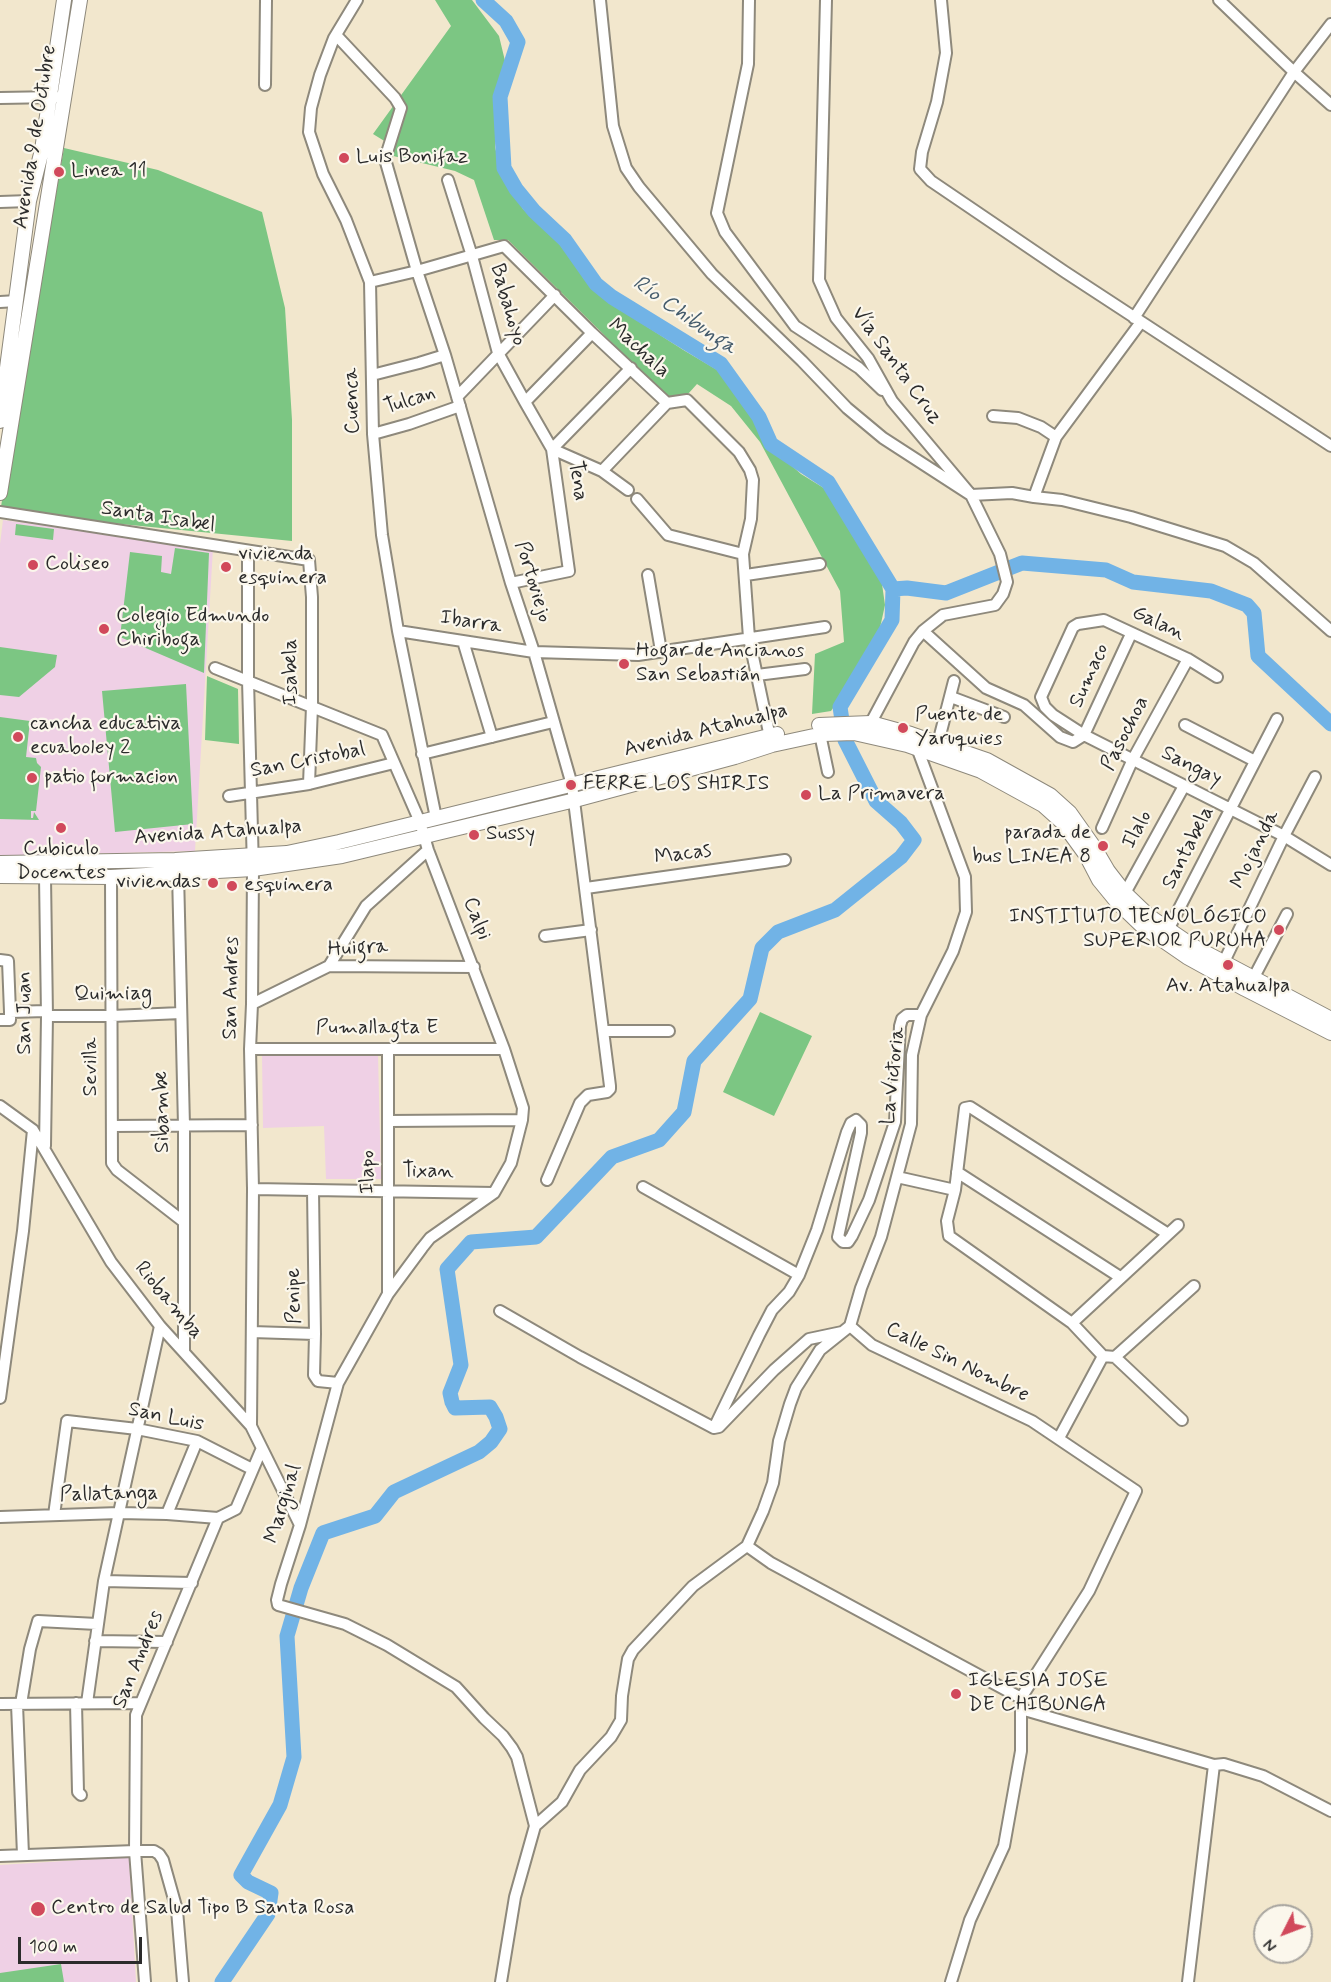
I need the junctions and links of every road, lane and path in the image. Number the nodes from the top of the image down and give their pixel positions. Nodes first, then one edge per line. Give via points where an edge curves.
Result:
1 (64, 0) edge
2 (80, 0) edge
3 (266, 0) edge
4 (357, 0) edge
5 (600, 0) edge
6 (749, 0) edge
7 (826, 0) edge
8 (941, 0) edge
9 (1219, 0) edge
10 (1331, 24) edge
11 (336, 35) junction
12 (1294, 72) junction
13 (265, 86) dead end
14 (50, 96) junction
15 (0, 98) edge
16 (65, 98) junction
17 (1331, 105) edge
18 (448, 180) dead end
19 (29, 201) junction
20 (0, 202) edge
21 (472, 256) junction
22 (417, 271) junction
23 (370, 282) junction
24 (555, 295) junction
25 (17, 301) junction
26 (0, 302) edge
27 (1137, 320) junction
28 (592, 333) junction
29 (498, 353) junction
30 (445, 355) junction
31 (631, 368) junction
32 (372, 375) junction
33 (459, 401) junction
34 (892, 401) junction
35 (6, 402) edge
36 (525, 402) junction
37 (667, 404) junction
38 (993, 416) dead end
39 (0, 421) edge
40 (373, 434) junction
41 (1056, 437) junction
42 (1331, 447) edge
43 (552, 449) junction
44 (602, 471) junction
45 (628, 490) dead end
46 (0, 493) edge
47 (971, 495) junction
48 (1034, 497) junction
49 (637, 499) dead end
50 (0, 512) edge
51 (248, 552) junction
52 (743, 554) junction
53 (309, 560) joint
54 (820, 564) dead end
55 (648, 575) dead end
56 (746, 575) junction
57 (511, 583) junction
58 (825, 627) dead end
59 (398, 631) junction
60 (923, 631) junction
61 (1331, 631) edge
62 (1131, 634) junction
63 (749, 638) junction
64 (463, 641) junction
65 (661, 651) junction
66 (534, 652) junction
67 (1188, 659) junction
68 (215, 668) dead end
69 (805, 669) dead end
70 (757, 675) junction
71 (1217, 677) dead end
72 (248, 680) junction
73 (954, 681) dead end
74 (951, 697) junction
75 (1041, 697) joint
76 (312, 706) junction
77 (1004, 717) dead end
78 (1277, 719) dead end
79 (554, 722) junction
80 (1185, 725) dead end
81 (861, 728) junction
82 (821, 731) junction
83 (911, 734) junction
84 (1084, 735) junction
85 (492, 737) junction
86 (770, 740) junction
87 (938, 743) junction
88 (917, 749) junction
89 (422, 754) junction
90 (1133, 759) junction
91 (1255, 761) junction
92 (394, 763) junction
93 (828, 772) dead end
94 (1316, 777) dead end
95 (309, 784) junction
96 (572, 785) junction
97 (1184, 786) junction
98 (252, 791) junction
99 (229, 796) dead end
100 (575, 800) junction
101 (1231, 808) junction
102 (436, 818) junction
103 (422, 828) junction
104 (1102, 828) dead end
105 (1284, 836) junction
106 (428, 850) junction
107 (252, 854) junction
108 (785, 860) dead end
109 (0, 863) edge
110 (1331, 865) edge
111 (253, 869) junction
112 (178, 873) junction
113 (0, 876) edge
114 (45, 877) junction
115 (111, 877) junction
116 (586, 888) junction
117 (1125, 893) junction
118 (1287, 914) dead end
119 (591, 930) junction
120 (1168, 930) junction
121 (545, 936) dead end
122 (4, 960) edge
123 (329, 966) junction
124 (474, 967) junction
125 (1221, 968) junction
126 (1253, 980) junction
127 (252, 1004) junction
128 (181, 1013) junction
129 (46, 1014) junction
130 (921, 1015) junction
131 (111, 1016) junction
132 (6, 1017) edge
133 (1329, 1025) edge
134 (603, 1031) junction
135 (669, 1031) dead end
136 (504, 1048) junction
137 (250, 1049) junction
138 (388, 1049) junction
139 (0, 1106) edge
140 (522, 1120) junction
141 (388, 1121) junction
142 (252, 1125) junction
143 (112, 1126) junction
144 (184, 1126) junction
145 (33, 1130) junction
146 (45, 1148) junction
147 (957, 1172) junction
148 (897, 1177) junction
149 (547, 1180) dead end
150 (643, 1187) dead end
151 (253, 1189) junction
152 (313, 1190) junction
153 (955, 1190) junction
154 (389, 1191) junction
155 (494, 1192) junction
156 (184, 1222) junction
157 (1178, 1225) dead end
158 (1168, 1234) junction
159 (800, 1275) junction
160 (1120, 1277) junction
161 (1194, 1286) dead end
162 (388, 1294) junction
163 (0, 1309) edge
164 (500, 1311) dead end
165 (11, 1312) junction
166 (1072, 1323) junction
167 (160, 1326) junction
168 (846, 1329) junction
169 (252, 1332) junction
170 (315, 1334) junction
171 (183, 1351) junction
172 (1109, 1357) junction
173 (338, 1383) junction
174 (0, 1398) edge
175 (1182, 1420) dead end
176 (251, 1425) junction
177 (714, 1428) junction
178 (137, 1429) junction
179 (1059, 1438) junction
180 (197, 1441) junction
181 (262, 1448) junction
182 (252, 1469) junction
183 (119, 1513) junction
184 (167, 1514) junction
185 (54, 1515) junction
186 (0, 1517) edge
187 (218, 1518) junction
188 (300, 1525) junction
189 (747, 1546) junction
190 (104, 1581) junction
191 (192, 1583) junction
192 (97, 1624) junction
193 (95, 1641) junction
194 (167, 1642) junction
195 (140, 1702) junction
196 (81, 1703) junction
197 (1021, 1703) junction
198 (0, 1704) edge
199 (19, 1704) junction
200 (1214, 1765) junction
201 (81, 1795) dead end
202 (1331, 1811) edge
203 (535, 1826) junction
204 (135, 1851) junction
205 (23, 1855) junction
206 (0, 1856) edge
207 (145, 1982) edge
208 (183, 1982) edge
209 (501, 1982) edge
210 (951, 1982) edge
211 (1188, 1982) edge

1 - 14 main road, Avenida 9 de Octubre
2 - 16 main road, Avenida 9 de Octubre
3 - 13 street
4 - 11 street, Cuenca
5 - 47 street via 613,126 626,168 639,188 712,274 847,408 883,438
6 - 34 street via 748,64 717,213 725,232 795,326 859,368
7 - 34 street, Vía Santa Cruz via 819,280 836,318 868,358
8 - 27 street via 946,52 920,169 931,181
9 - 12 street
10 - 12 street
11 - 22 street, Portoviejo via 401,108 385,159
11 - 23 street, Cuenca via 320,75 309,132
12 - 17 street
12 - 27 street
14 - 15 street
14 - 16 street
14 - 19 main road, Avenida 9 de Octubre
16 - 35 main road, Avenida 9 de Octubre
18 - 21 street, Babahoyo
19 - 20 street
19 - 25 main road, Avenida 9 de Octubre
21 - 22 street, Machala
21 - 24 street, Machala via 504,246
21 - 29 street, Babahoyo
22 - 23 street, Machala
22 - 30 street, Portoviejo
23 - 32 street, Cuenca
24 - 28 street, Machala
24 - 29 street, Tulcan
25 - 26 street
25 - 35 main road, Avenida 9 de Octubre
27 - 41 street
27 - 42 street
28 - 31 street, Machala
28 - 36 street
29 - 33 street, Tulcan
29 - 36 street, Babahoyo
30 - 32 street
30 - 33 street, Portoviejo
31 - 37 street, Machala
31 - 43 street, Tena
32 - 40 street, Cuenca
33 - 40 street, Tulcan via 409,424
33 - 57 street, Portoviejo
34 - 47 street, Vía Santa Cruz
35 - 39 main road, Avenida 9 de Octubre
35 - 46 main road, Avenida 9 de Octubre
36 - 43 street, Babahoyo
37 - 44 street
37 - 52 street, Machala via 687,400 739,452 750,470 751,519
38 - 41 street via 1018,418
40 - 59 street, Cuenca via 382,535
41 - 48 street
43 - 44 street
43 - 57 street, Tena via 569,571
44 - 45 street
47 - 48 street via 1012,493
47 - 60 street, Vía Santa Cruz via 1000,554 1007,582 1003,594 994,605 943,615
48 - 61 street via 1131,517 1225,546 1254,563
49 - 52 street via 668,535
50 - 51 street, Santa Isabel
51 - 53 street, Santa Isabel
51 - 72 street, San Andres
52 - 56 street, Machala
53 - 76 street, Isabela
54 - 56 street
55 - 65 street
56 - 63 street, Machala
57 - 66 street, Portoviejo
58 - 63 street, Ibarra
59 - 64 street, Ibarra
59 - 89 street, Cuenca
60 - 81 street, Vía Santa Cruz
60 - 84 street via 986,688 1024,705 1060,737 1073,742
62 - 67 street, Galan
62 - 75 street, Galan via 1104,620 1073,627
62 - 84 street, Sumaco
63 - 65 street, Ibarra
63 - 70 street, Machala
64 - 66 street, Ibarra
64 - 85 street
65 - 66 street, Ibarra via 638,655
66 - 79 street, Portoviejo
67 - 71 street, Galan
67 - 90 street, Pasochoa
68 - 72 street
69 - 70 street
70 - 86 street, Machala
72 - 76 street
72 - 98 street, San Andres
73 - 74 street
74 - 77 street
74 - 87 street
75 - 84 street, Sangay via 1053,715
76 - 92 street, Calpi via 382,735
76 - 95 street, Isabela
78 - 91 street, Santabela
79 - 85 street
79 - 96 street, Portoviejo
80 - 91 street
81 - 82 main road, Avenida Atahualpa
81 - 83 main road, Avenida Atahualpa
81 - 88 main road, Avenida Atahualpa
82 - 86 main road, Avenida Atahualpa
82 - 93 street
83 - 87 main road, Avenida Atahualpa
83 - 88 street, La Victoria
84 - 90 street, Sangay
85 - 89 street
86 - 96 main road, Avenida Atahualpa
86 - 100 main road, Avenida Atahualpa via 735,756
87 - 117 main road, Avenida Atahualpa via 987,760 1050,795 1070,813
88 - 125 main road, Avenida Atahualpa via 981,771 1043,806 1062,822 1099,880 1142,926 1187,957
88 - 130 street, La Victoria via 965,877 966,912 953,951
89 - 102 street, Cuenca
90 - 97 street, Sangay
90 - 104 street, Pasochoa
91 - 101 street, Santabela
92 - 95 street, San Cristobal
92 - 103 street, Calpi
94 - 105 street, Mojanda
95 - 98 street, San Cristobal
96 - 100 street, Portoviejo
96 - 102 main road, Avenida Atahualpa
97 - 101 street, Sangay
97 - 117 street, Ilalo
98 - 99 street, San Cristobal
98 - 107 street, San Andres
100 - 103 main road, Avenida Atahualpa
100 - 116 street, Portoviejo
101 - 105 street, Sangay
101 - 120 street, Santabela
102 - 103 main road, Avenida Atahualpa
103 - 106 street, Calpi
103 - 107 main road, Avenida Atahualpa via 287,853
103 - 111 main road, Avenida Atahualpa via 342,856
105 - 110 street, Sangay
105 - 125 street, Mojanda
106 - 123 street via 366,906
106 - 124 street, Calpi
107 - 109 main road, Avenida Atahualpa via 175,860
107 - 111 street, San Andres
108 - 116 street, Macas
111 - 112 main road, Avenida Atahualpa
111 - 127 street, San Andres
112 - 115 main road, Avenida Atahualpa
112 - 128 street, Sibambe
113 - 114 main road, Avenida Atahualpa
114 - 115 main road, Avenida Atahualpa
114 - 129 street, San Juan
115 - 131 street, Sevilla
116 - 119 street, Portoviejo
117 - 120 main road, Avenida Atahualpa
118 - 126 street
119 - 121 street
119 - 134 street, Portoviejo
120 - 125 main road, Avenida Atahualpa
122 - 132 street
123 - 124 street, Huigra
123 - 127 street, Huigra
124 - 136 street, Calpi
125 - 126 main road, Avenida Atahualpa
125 - 133 main road, Avenida Atahualpa
126 - 133 main road, Avenida Atahualpa
127 - 137 street, San Andres
128 - 131 street, Quimiag
128 - 144 street, Sibambe
129 - 131 street, Quimiag
129 - 132 street, Quimiag
129 - 146 street, San Juan
130 - 148 street, La Victoria via 912,1054 911,1124
130 - 159 street via 907,1015 900,1026 895,1122 869,1200 852,1236 843,1242 838,1237 861,1133 856,1120 847,1132
131 - 143 street, Sevilla
134 - 135 street
134 - 149 street, Portoviejo via 610,1089 584,1098
136 - 138 street, Pumallagta E
136 - 140 street, Calpi
137 - 138 street, Pumallagta E
137 - 142 street, San Andres
138 - 141 street, Ilapo
139 - 145 street, Riobamba
140 - 141 street
140 - 155 street, Marginal via 511,1163
141 - 154 street, Ilapo
142 - 144 street
142 - 151 street, San Andres
143 - 144 street
143 - 156 street, Sevilla via 113,1166
144 - 156 street, Sibambe
145 - 146 street, Riobamba
145 - 165 street
146 - 167 street, Riobamba via 111,1262
147 - 153 street
147 - 158 street via 965,1108 970,1107
147 - 160 street
148 - 153 street
148 - 168 street, La Victoria via 881,1237
150 - 159 street
151 - 152 street, Tixan
151 - 169 street, San Andres
152 - 154 street, Tixan
152 - 170 street, Penipe
153 - 166 street via 947,1221 949,1236
154 - 155 street, Tixan
154 - 162 street, Ilapo
155 - 162 street, Marginal via 430,1238
156 - 171 street, Sibambe
157 - 158 street
158 - 160 street
159 - 177 street via 772,1310
160 - 166 street
161 - 172 street
162 - 173 street, Marginal
163 - 165 street
164 - 177 street
165 - 174 street
166 - 172 street
167 - 171 street, Riobamba
167 - 178 street
168 - 177 street via 809,1339
168 - 179 street, Calle Sin Nombre
168 - 189 street via 820,1350 793,1395 779,1441 773,1483
169 - 170 street
169 - 176 street, San Andres
170 - 173 street, Penipe via 314,1375 318,1381
171 - 176 street, Riobamba
172 - 175 street
172 - 179 street
173 - 188 street, Marginal
176 - 181 street, Riobamba
178 - 180 street, San Luis
178 - 183 street
178 - 185 street, San Luis via 67,1421
179 - 197 street, Calle Sin Nombre via 1136,1494 1089,1591
180 - 182 street, San Luis
180 - 184 street
181 - 182 street, San Andres
181 - 188 street, Riobamba
182 - 187 street, San Andres via 236,1509
183 - 184 street, Pallatanga
183 - 185 street, Pallatanga
183 - 190 street
184 - 187 street, Pallatanga
185 - 186 street, Pallatanga
187 - 191 street, San Andres
188 - 203 street, Marginal via 277,1600 281,1607 345,1624 456,1687 517,1756
189 - 197 street
189 - 203 street via 693,1586 633,1650 628,1659 621,1720 580,1770 562,1802
190 - 191 street
190 - 192 street
191 - 194 street, San Andres
192 - 193 street
192 - 199 street via 38,1621
193 - 194 street
193 - 196 street
194 - 195 street, San Andres
195 - 196 street
195 - 204 street, San Andres via 134,1726
196 - 199 street
196 - 201 street
197 - 200 street
197 - 210 street via 1021,1751 1004,1846 970,1920
198 - 199 street
199 - 205 street
200 - 202 street via 1224,1764 1263,1776
200 - 211 street
203 - 209 street via 515,1897
204 - 205 street
204 - 207 street, San Andres
204 - 208 street via 154,1851 163,1860 177,1910
205 - 206 street

